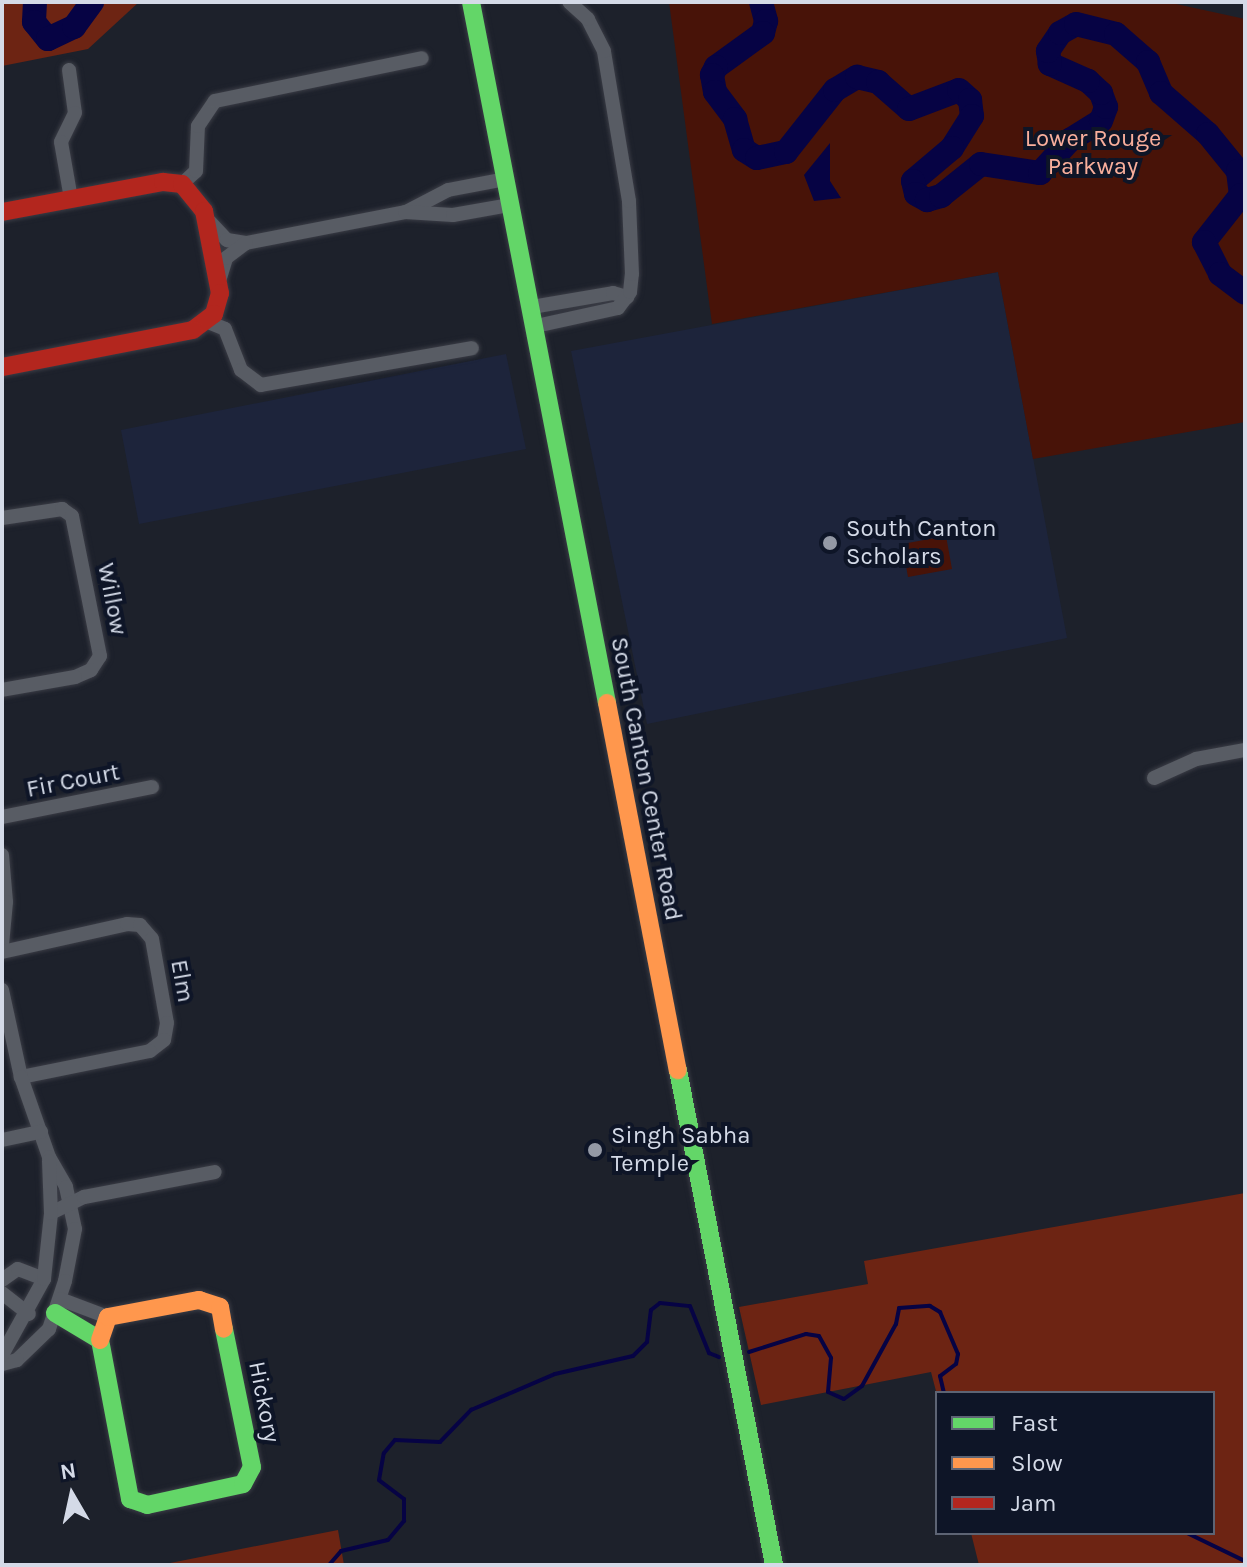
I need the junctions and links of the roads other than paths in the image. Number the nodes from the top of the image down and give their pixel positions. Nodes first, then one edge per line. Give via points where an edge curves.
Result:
1 (471, 2) edge
2 (569, 2) edge
3 (422, 58) dead end
4 (69, 70) dead end
5 (505, 179) junction
6 (182, 184) junction
7 (71, 199) junction
8 (510, 205) junction
9 (204, 211) junction
10 (2, 212) edge
11 (405, 212) junction
12 (246, 243) junction
13 (219, 282) junction
14 (627, 297) junction
15 (532, 307) junction
16 (208, 322) junction
17 (536, 326) junction
18 (472, 348) dead end
19 (2, 367) edge
20 (2, 518) edge
21 (2, 690) edge
22 (1245, 750) edge
23 (1154, 778) dead end
24 (152, 787) dead end
25 (2, 817) edge
26 (3, 862) edge
27 (2, 945) edge
28 (2, 952) edge
29 (2, 990) edge
30 (2, 1002) edge
31 (21, 1077) junction
32 (41, 1132) junction
33 (2, 1140) edge
34 (49, 1157) junction
35 (215, 1172) dead end
36 (72, 1207) junction
37 (51, 1213) junction
38 (44, 1279) junction
39 (2, 1280) edge
40 (2, 1293) edge
41 (37, 1299) junction
42 (57, 1306) junction
43 (29, 1314) junction
44 (108, 1317) junction
45 (100, 1340) junction
46 (2, 1355) edge
47 (2, 1364) edge
48 (774, 1565) edge

1 - 5 main road, South Canton Center Road
2 - 14 street via 597,34 615,106 633,254
3 - 6 street via 215,101 198,126 196,171
4 - 7 street via 75,113 61,142
5 - 8 main road, South Canton Center Road
5 - 11 street via 448,190
6 - 7 main road via 163,182
6 - 9 main road
7 - 10 main road
8 - 11 street via 453,215
8 - 15 main road, South Canton Center Road
9 - 12 street via 221,237
9 - 13 main road
11 - 12 street
12 - 13 street via 226,258
13 - 16 main road via 219,303
14 - 15 street via 613,293
14 - 17 street via 618,308
15 - 17 main road, South Canton Center Road
16 - 18 street via 225,329 241,370 261,385
16 - 19 main road via 193,330
17 - 48 main road, South Canton Center Road
20 - 21 street, Willow via 62,509 72,516 100,656 91,670 75,677
22 - 23 street via 1196,759
24 - 25 street, Fir Court
26 - 27 street
28 - 31 street, Elm via 140,925 152,939 167,1023 164,1040 150,1051
29 - 30 street
30 - 31 street
31 - 32 street
32 - 33 street
32 - 34 street
34 - 36 street
34 - 37 street
35 - 36 street via 84,1197
36 - 37 street
36 - 42 street via 73,1249
37 - 38 street
38 - 39 street via 18,1269
38 - 41 street
40 - 43 street
41 - 42 street
41 - 43 street
42 - 44 street
42 - 45 main road
42 - 47 street via 30,1349
43 - 46 street
44 - 45 main road, Hickory
44 - 45 main road, Hickory via 199,1300 220,1307 252,1467 243,1484 147,1505 130,1499

